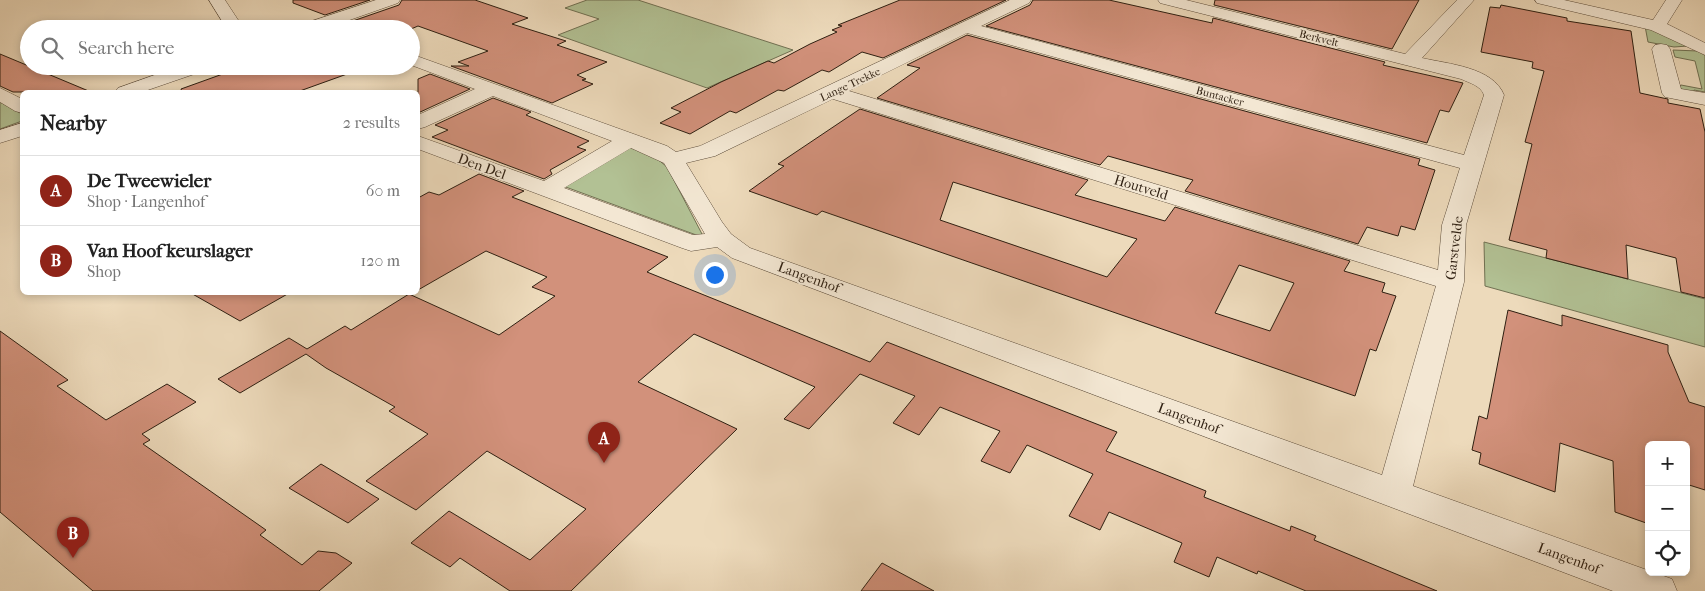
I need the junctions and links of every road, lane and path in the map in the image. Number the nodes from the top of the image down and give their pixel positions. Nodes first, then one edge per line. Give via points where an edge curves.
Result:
1 (217, 0) edge
2 (392, 0) edge
3 (1023, 0) edge
4 (1166, 0) edge
5 (1466, 0) edge
6 (1543, 0) edge
7 (1674, 0) edge
8 (1243, 5) dead end
9 (1228, 15) junction
10 (230, 20) edge
11 (337, 20) edge
12 (1657, 26) junction
13 (968, 28) junction
14 (1661, 49) dead end
15 (1705, 50) edge
16 (1409, 60) junction
17 (420, 62) edge
18 (173, 75) edge
19 (492, 89) junction
20 (131, 90) edge
21 (832, 92) junction
22 (0, 94) edge
23 (1705, 99) edge
24 (20, 105) edge
25 (420, 122) edge
26 (20, 130) edge
27 (0, 137) edge
28 (629, 140) junction
29 (420, 143) edge
30 (673, 159) junction
31 (1472, 164) junction
32 (546, 189) junction
33 (722, 239) junction
34 (1451, 282) junction
35 (1394, 494) junction
36 (1658, 591) edge

1 - 10 street
2 - 11 street
3 - 13 street, Lange Trekke
4 - 9 street, Berkvelt
5 - 16 street
6 - 12 street
7 - 12 street
8 - 9 street
9 - 16 street, Berkvelt
12 - 15 street
13 - 21 street, Lange Trekke
13 - 31 street, Buntacker
14 - 23 street via 1672,93
16 - 31 street, Garstvelde via 1468,75 1492,89 1494,94
17 - 19 street
18 - 20 street
19 - 25 street
19 - 28 street
21 - 30 street, Lange Trekke via 707,151
21 - 34 street, Houtveld
22 - 24 street
26 - 27 street
28 - 30 street
28 - 32 street
29 - 32 street, Den Del
30 - 33 street, Langenhof
31 - 34 street, Garstvelde via 1454,225
32 - 33 street via 692,243
33 - 35 street, Langenhof via 741,253
34 - 35 street, Garstvelde
35 - 36 street, Langenhof

